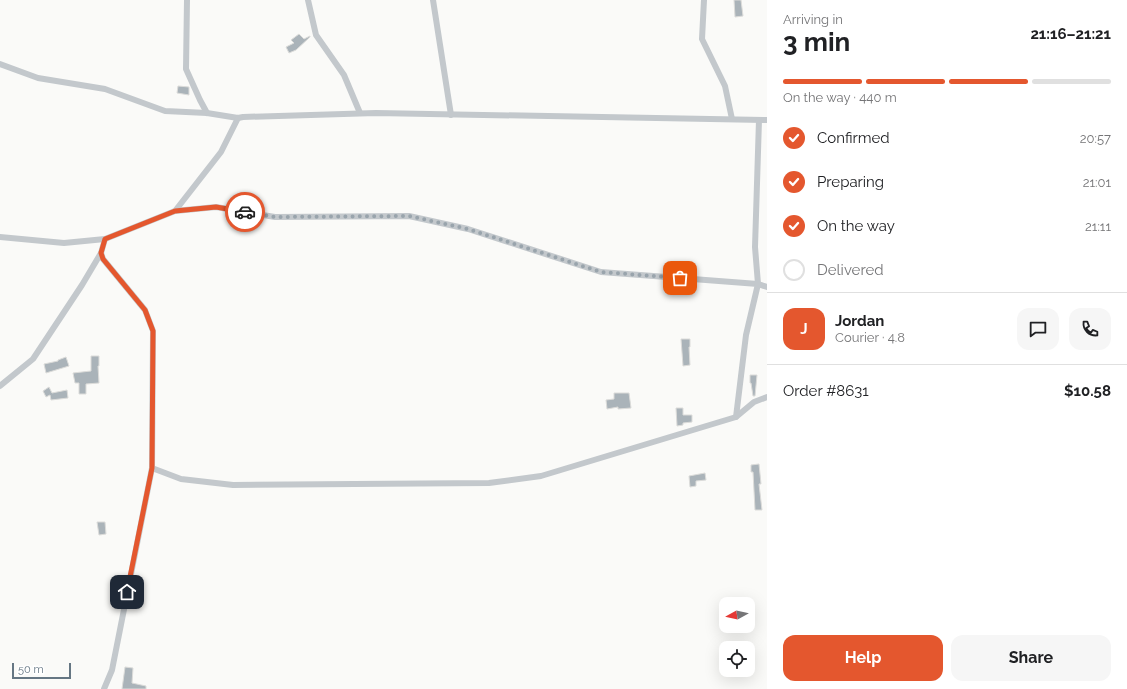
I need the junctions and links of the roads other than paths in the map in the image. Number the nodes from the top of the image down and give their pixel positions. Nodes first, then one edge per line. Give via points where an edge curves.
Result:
1 (186, 0) edge
2 (308, 0) edge
3 (433, 0) edge
4 (704, 0) edge
5 (0, 64) edge
6 (207, 112) junction
7 (360, 113) junction
8 (451, 115) junction
9 (238, 118) junction
10 (732, 119) junction
11 (759, 120) junction
12 (767, 120) edge
13 (175, 211) junction
14 (0, 237) edge
15 (105, 239) junction
16 (101, 253) junction
17 (758, 284) junction
18 (767, 287) edge
19 (0, 386) edge
20 (767, 398) edge
21 (736, 417) junction
22 (152, 468) junction
23 (104, 689) edge

1 - 6 street via 186,69
2 - 7 street via 316,35 344,75
3 - 8 street
4 - 10 street via 702,39 725,86
5 - 6 street via 38,78 105,89 165,111
6 - 9 street
7 - 8 street
7 - 9 street
8 - 10 street
9 - 13 street via 221,152
10 - 11 street
11 - 12 street
11 - 17 street via 755,240
13 - 15 street
13 - 17 street via 216,207 275,217 409,216 468,229 601,272
14 - 15 street via 64,243
15 - 16 street
16 - 19 street via 33,359
16 - 22 street via 103,259 145,310 153,331
17 - 18 street
17 - 21 street via 746,335
20 - 21 street via 754,402
21 - 22 street via 541,476 489,483 233,486 181,479
22 - 23 street via 112,670

